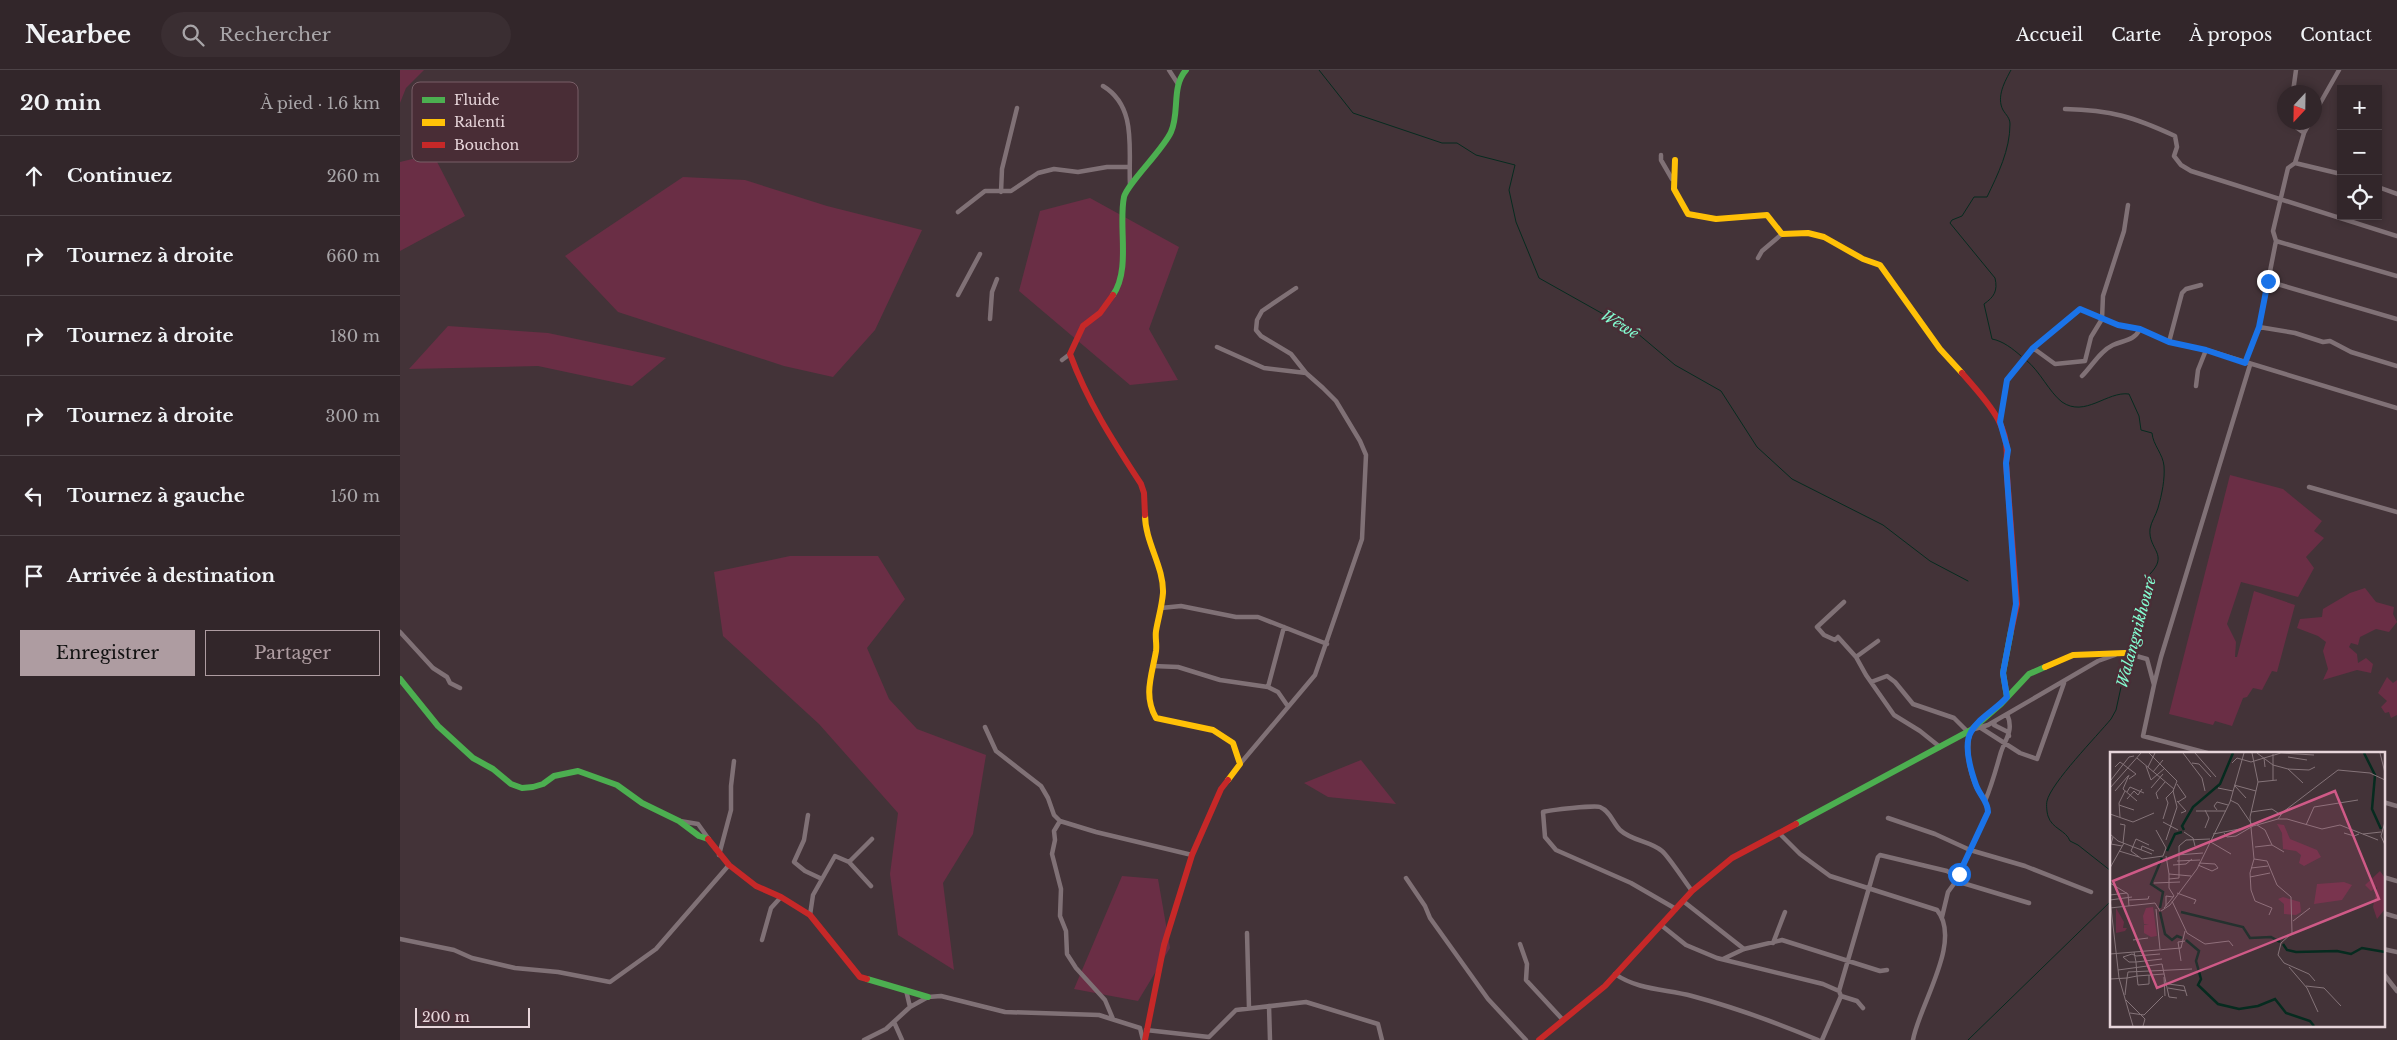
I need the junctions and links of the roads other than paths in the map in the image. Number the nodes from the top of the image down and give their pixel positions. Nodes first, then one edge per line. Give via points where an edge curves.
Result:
1 (1169, 70) edge
2 (1186, 70) edge
3 (2296, 70) edge
4 (2339, 70) edge
5 (1178, 84) junction
6 (2294, 85) edge
7 (1103, 86) dead end
8 (2322, 100) edge
9 (1016, 108) dead end
10 (2065, 109) dead end
11 (2300, 130) edge
12 (2306, 130) edge
13 (2304, 133) junction
14 (1661, 155) dead end
15 (1675, 160) dead end
16 (2295, 163) junction
17 (1129, 167) junction
18 (2337, 173) edge
19 (1672, 179) junction
20 (1130, 185) junction
21 (2382, 188) edge
22 (1001, 192) junction
23 (2397, 194) edge
24 (2281, 201) junction
25 (2128, 205) dead end
26 (958, 212) dead end
27 (1782, 234) junction
28 (2397, 236) edge
29 (2276, 241) junction
30 (980, 254) dead end
31 (1758, 258) dead end
32 (2397, 276) edge
33 (996, 279) dead end
34 (2268, 281) junction
35 (2201, 285) dead end
36 (1296, 288) dead end
37 (958, 295) dead end
38 (990, 319) dead end
39 (2102, 319) junction
40 (2397, 319) edge
41 (2259, 327) junction
42 (2140, 329) junction
43 (2169, 342) junction
44 (1216, 347) dead end
45 (2033, 348) junction
46 (2206, 350) junction
47 (1070, 354) junction
48 (1062, 360) dead end
49 (2248, 364) junction
50 (2397, 366) edge
51 (1306, 373) junction
52 (2082, 376) dead end
53 (2196, 386) dead end
54 (2397, 408) edge
55 (2000, 422) junction
56 (2308, 487) dead end
57 (2397, 512) edge
58 (1844, 602) dead end
59 (1161, 608) junction
60 (1284, 627) junction
61 (400, 632) edge
62 (1878, 641) dead end
63 (1327, 644) junction
64 (2127, 653) junction
65 (1856, 657) junction
66 (1153, 666) junction
67 (400, 679) edge
68 (1871, 682) junction
69 (2064, 682) junction
70 (2154, 685) junction
71 (460, 688) dead end
72 (1268, 688) junction
73 (2007, 697) junction
74 (1288, 705) junction
75 (2007, 714) junction
76 (1995, 721) junction
77 (985, 727) dead end
78 (1981, 728) junction
79 (1969, 731) junction
80 (2009, 736) junction
81 (2006, 745) junction
82 (1940, 747) junction
83 (2203, 752) edge
84 (734, 761) dead end
85 (1240, 764) junction
86 (1985, 801) junction
87 (2384, 802) edge
88 (2397, 806) edge
89 (808, 815) dead end
90 (1888, 818) dead end
91 (1060, 821) junction
92 (1780, 834) junction
93 (872, 839) dead end
94 (1970, 850) junction
95 (720, 855) junction
96 (1192, 855) junction
97 (849, 862) junction
98 (728, 865) junction
99 (2384, 877) edge
100 (822, 878) junction
101 (1406, 878) dead end
102 (1957, 880) junction
103 (2397, 881) edge
104 (872, 886) dead end
105 (1869, 889) junction
106 (1692, 891) junction
107 (2091, 892) dead end
108 (781, 897) junction
109 (1683, 901) junction
110 (2029, 903) dead end
111 (1676, 909) junction
112 (1785, 912) dead end
113 (2384, 913) edge
114 (810, 915) junction
115 (1942, 917) junction
116 (2397, 917) edge
117 (1661, 925) junction
118 (1247, 933) dead end
119 (400, 939) edge
120 (762, 940) dead end
121 (1773, 943) junction
122 (1520, 944) dead end
123 (2384, 949) edge
124 (1744, 950) junction
125 (2397, 952) edge
126 (1723, 959) junction
127 (1850, 961) junction
128 (1887, 970) dead end
129 (1616, 974) junction
130 (2384, 974) edge
131 (906, 990) junction
132 (2397, 991) edge
133 (1840, 994) junction
134 (928, 997) junction
135 (1269, 1006) junction
136 (910, 1007) junction
137 (1249, 1008) junction
138 (1863, 1008) dead end
139 (1113, 1019) junction
140 (1563, 1020) junction
141 (894, 1022) junction
142 (1140, 1028) junction
143 (1148, 1030) junction
144 (1210, 1038) edge
145 (864, 1040) edge
146 (902, 1040) edge
147 (1144, 1040) edge
148 (1270, 1040) edge
149 (1382, 1040) edge
150 (1526, 1040) edge
151 (1539, 1040) edge
152 (1818, 1040) edge
153 (1822, 1040) edge
154 (1912, 1040) edge

1 - 5 street
2 - 5 street
3 - 6 street
4 - 8 street
5 - 20 street via 1171,132
7 - 17 street via 1112,92 1126,113 1131,139
9 - 22 street via 1002,169
10 - 24 street via 2103,110 2137,118 2175,136 2177,147 2174,156 2191,171
11 - 13 street
12 - 13 street
13 - 16 street
14 - 19 street
15 - 19 street
16 - 18 street
16 - 24 street via 2288,168
17 - 20 street
17 - 22 street via 1078,172 1054,169 1038,173 1011,191
19 - 27 street via 1678,202 1688,214 1716,219 1767,215
20 - 47 street via 1122,203 1122,264 1116,290 1100,313 1083,326
21 - 23 street
22 - 26 street via 985,191
24 - 28 street
24 - 29 street via 2273,231
25 - 39 street via 2124,231 2103,296
27 - 31 street
27 - 55 street via 1808,233 1824,237 1880,265 1917,320 1989,404
29 - 32 street
29 - 34 street
30 - 37 street
33 - 38 street
34 - 40 street
34 - 41 street
35 - 43 street via 2182,293
36 - 51 street via 1262,311 1256,326 1261,336 1291,354
39 - 42 street
39 - 45 street via 2080,309
39 - 45 street via 2091,337 2085,361 2055,364
41 - 49 street
41 - 50 street via 2330,341 2350,352
42 - 43 street
42 - 52 street via 2132,339 2101,354
43 - 46 street
44 - 51 street via 1264,368
45 - 55 street via 2007,380
46 - 49 street
46 - 53 street
47 - 48 street
47 - 59 street via 1097,416 1142,484 1145,531 1162,578
49 - 54 street
49 - 70 street
51 - 63 street via 1336,401 1366,455 1362,539
55 - 73 street via 2008,450 2006,463 2016,604 2003,673
56 - 57 street
58 - 65 street via 1817,627 1828,638 1835,640 1838,637
59 - 60 street via 1181,606 1236,617 1258,617
59 - 66 street
60 - 63 street
60 - 72 street
61 - 71 street via 433,668
62 - 65 street
63 - 74 street via 1315,675
64 - 69 street via 2098,661
64 - 70 street via 2147,659
64 - 73 street via 2073,655 2029,674
65 - 68 street
66 - 72 street via 1178,667 1220,680
66 - 85 street via 1148,692 1156,718 1213,730 1233,743
67 - 95 street via 438,726 473,758 511,784 533,787 554,776 578,771 617,785 642,803 679,821 708,839
68 - 79 street via 1887,676 1913,704 1954,718
68 - 82 street via 1894,715
69 - 75 street
69 - 81 street via 2038,759
70 - 83 street via 2143,736
72 - 74 street via 1278,692
73 - 79 street
74 - 85 street
75 - 76 street
75 - 80 street via 2011,727
76 - 78 street
76 - 80 street via 1994,725 2008,732
77 - 91 street via 996,751 1041,786
78 - 79 street
78 - 81 street
79 - 82 street
79 - 86 street via 1968,760 1976,787
80 - 81 street
81 - 86 street
82 - 92 street
84 - 95 street via 731,810
85 - 96 street via 1221,789
86 - 94 street via 1988,812
87 - 88 street
89 - 100 street via 804,840 794,862 804,871
90 - 94 street
91 - 96 street
91 - 139 street via 1054,831 1052,854 1061,888 1060,916 1066,931 1067,954 1105,1000
92 - 105 street via 1830,876
92 - 106 street via 1732,858
93 - 97 street
94 - 102 street
94 - 107 street via 2025,866
95 - 98 street
96 - 143 street via 1164,945
97 - 100 street via 835,856
97 - 104 street
98 - 108 street via 756,886
98 - 119 street via 656,949 610,982 515,968 472,958 454,950
99 - 103 street
100 - 114 street via 813,895
101 - 150 street via 1430,918 1488,999
102 - 105 street via 1947,871 1880,856
102 - 110 street
102 - 115 street via 1948,892
105 - 115 street via 1937,910
105 - 127 street
106 - 109 street
106 - 111 street via 1662,851 1620,830 1603,808 1556,808 1543,812 1545,837 1556,850 1631,883
108 - 114 street
108 - 120 street via 771,908
109 - 111 street
109 - 124 street
111 - 117 street
112 - 121 street
113 - 116 street
114 - 131 street via 860,976
115 - 154 street via 1946,937 1940,962
117 - 126 street via 1686,945
117 - 129 street
118 - 137 street
121 - 124 street
121 - 127 street via 1782,940
122 - 140 street via 1527,964 1526,980
123 - 125 street
124 - 126 street
126 - 133 street via 1823,984
127 - 128 street via 1880,971
127 - 133 street
129 - 140 street
129 - 152 street via 1630,984 1762,1016
130 - 132 street
131 - 134 street
131 - 136 street
133 - 138 street via 1857,1001
133 - 153 street
134 - 136 street
134 - 139 street via 941,996 1005,1012 1099,1015
135 - 137 street
135 - 148 street
135 - 149 street via 1306,1002 1378,1024
136 - 141 street
137 - 144 street via 1236,1010
139 - 142 street
140 - 151 street
141 - 145 street
141 - 146 street
142 - 143 street
142 - 147 street
143 - 144 street
143 - 147 street

